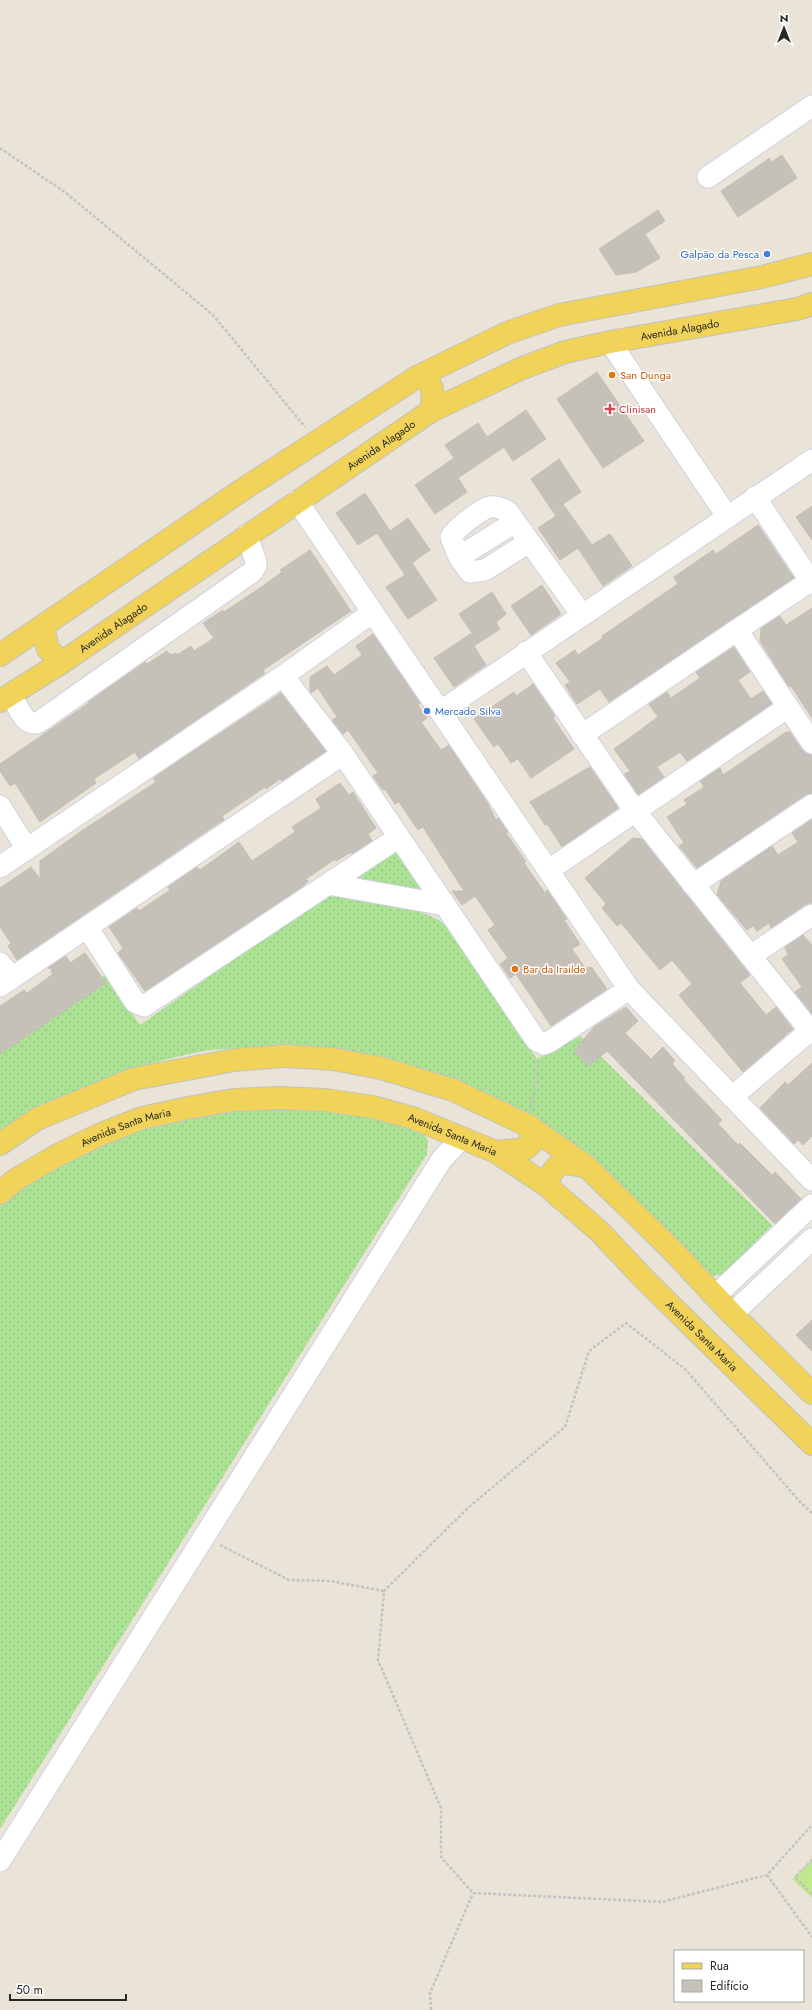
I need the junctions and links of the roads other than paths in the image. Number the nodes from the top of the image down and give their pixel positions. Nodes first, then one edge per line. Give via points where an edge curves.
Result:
1 (812, 106) edge
2 (708, 178) dead end
3 (812, 264) edge
4 (812, 304) edge
5 (610, 342) junction
6 (416, 377) junction
7 (431, 411) junction
8 (812, 460) edge
9 (755, 497) junction
10 (297, 501) junction
11 (727, 516) junction
12 (247, 535) junction
13 (529, 542) junction
14 (812, 581) edge
15 (374, 612) junction
16 (582, 615) junction
17 (43, 626) junction
18 (737, 630) junction
19 (526, 652) junction
20 (0, 655) edge
21 (60, 663) junction
22 (283, 676) junction
23 (5, 697) edge
24 (788, 707) junction
25 (441, 711) junction
26 (582, 735) junction
27 (812, 743) edge
28 (343, 754) junction
29 (812, 805) edge
30 (0, 806) edge
31 (635, 811) junction
32 (399, 837) junction
33 (27, 848) junction
34 (0, 867) edge
35 (549, 870) junction
36 (328, 884) junction
37 (693, 885) junction
38 (445, 905) junction
39 (812, 916) edge
40 (87, 927) junction
41 (750, 956) junction
42 (4, 975) edge
43 (629, 989) junction
44 (811, 1031) edge
45 (732, 1097) junction
46 (530, 1126) junction
47 (461, 1139) junction
48 (0, 1144) edge
49 (496, 1152) junction
50 (587, 1167) junction
51 (812, 1180) edge
52 (546, 1185) junction
53 (0, 1193) edge
54 (812, 1205) edge
55 (812, 1239) edge
56 (715, 1296) junction
57 (732, 1314) junction
58 (812, 1393) edge
59 (812, 1444) edge
60 (0, 1861) edge

1 - 2 street
3 - 6 main road via 762,277 559,315 507,333
4 - 5 main road, Avenida Alagado via 797,309
5 - 7 main road, Avenida Alagado via 564,352 535,363
5 - 11 street
6 - 7 main road via 427,380 432,385 434,397
6 - 17 main road
7 - 10 main road, Avenida Alagado
8 - 9 street
9 - 11 street
9 - 14 street
10 - 12 main road, Avenida Alagado
10 - 15 street
11 - 16 street
12 - 21 main road, Avenida Alagado
12 - 23 street via 256,562 252,572 39,722 29,723
13 - 13 street via 515,522 459,557 470,572 485,570
13 - 16 street
14 - 18 street
15 - 22 street
15 - 25 street
16 - 19 street
17 - 20 main road
17 - 21 main road via 48,649
18 - 24 street
18 - 26 street
19 - 25 street
19 - 26 street
21 - 23 main road, Avenida Alagado
22 - 28 street
22 - 33 street
24 - 27 street
24 - 31 street
25 - 35 street
26 - 31 street
28 - 32 street
28 - 40 street
29 - 37 street
30 - 33 street
31 - 35 street
31 - 37 street
32 - 36 street
32 - 38 street
33 - 34 street
35 - 43 street
36 - 38 street
36 - 40 street via 144,1006 135,1002
37 - 41 street
38 - 43 street via 540,1043 549,1042
39 - 41 street
40 - 42 street
41 - 44 street
43 - 45 street
44 - 45 street
45 - 51 street
46 - 48 main road via 453,1090 381,1068 333,1059 285,1056 234,1060 134,1079 37,1119
46 - 49 main road via 530,1145 525,1149
46 - 50 main road
47 - 49 main road, Avenida Santa Maria
47 - 53 main road, Avenida Santa Maria via 431,1125 373,1107 325,1100 233,1100 142,1118 99,1135 42,1164 15,1180
47 - 60 street via 442,1159
49 - 52 main road, Avenida Santa Maria
50 - 52 main road via 559,1164 553,1168
50 - 56 main road via 674,1251
52 - 59 main road, Avenida Santa Maria via 600,1232 647,1282
54 - 56 street
55 - 57 street
56 - 57 main road
57 - 58 main road

